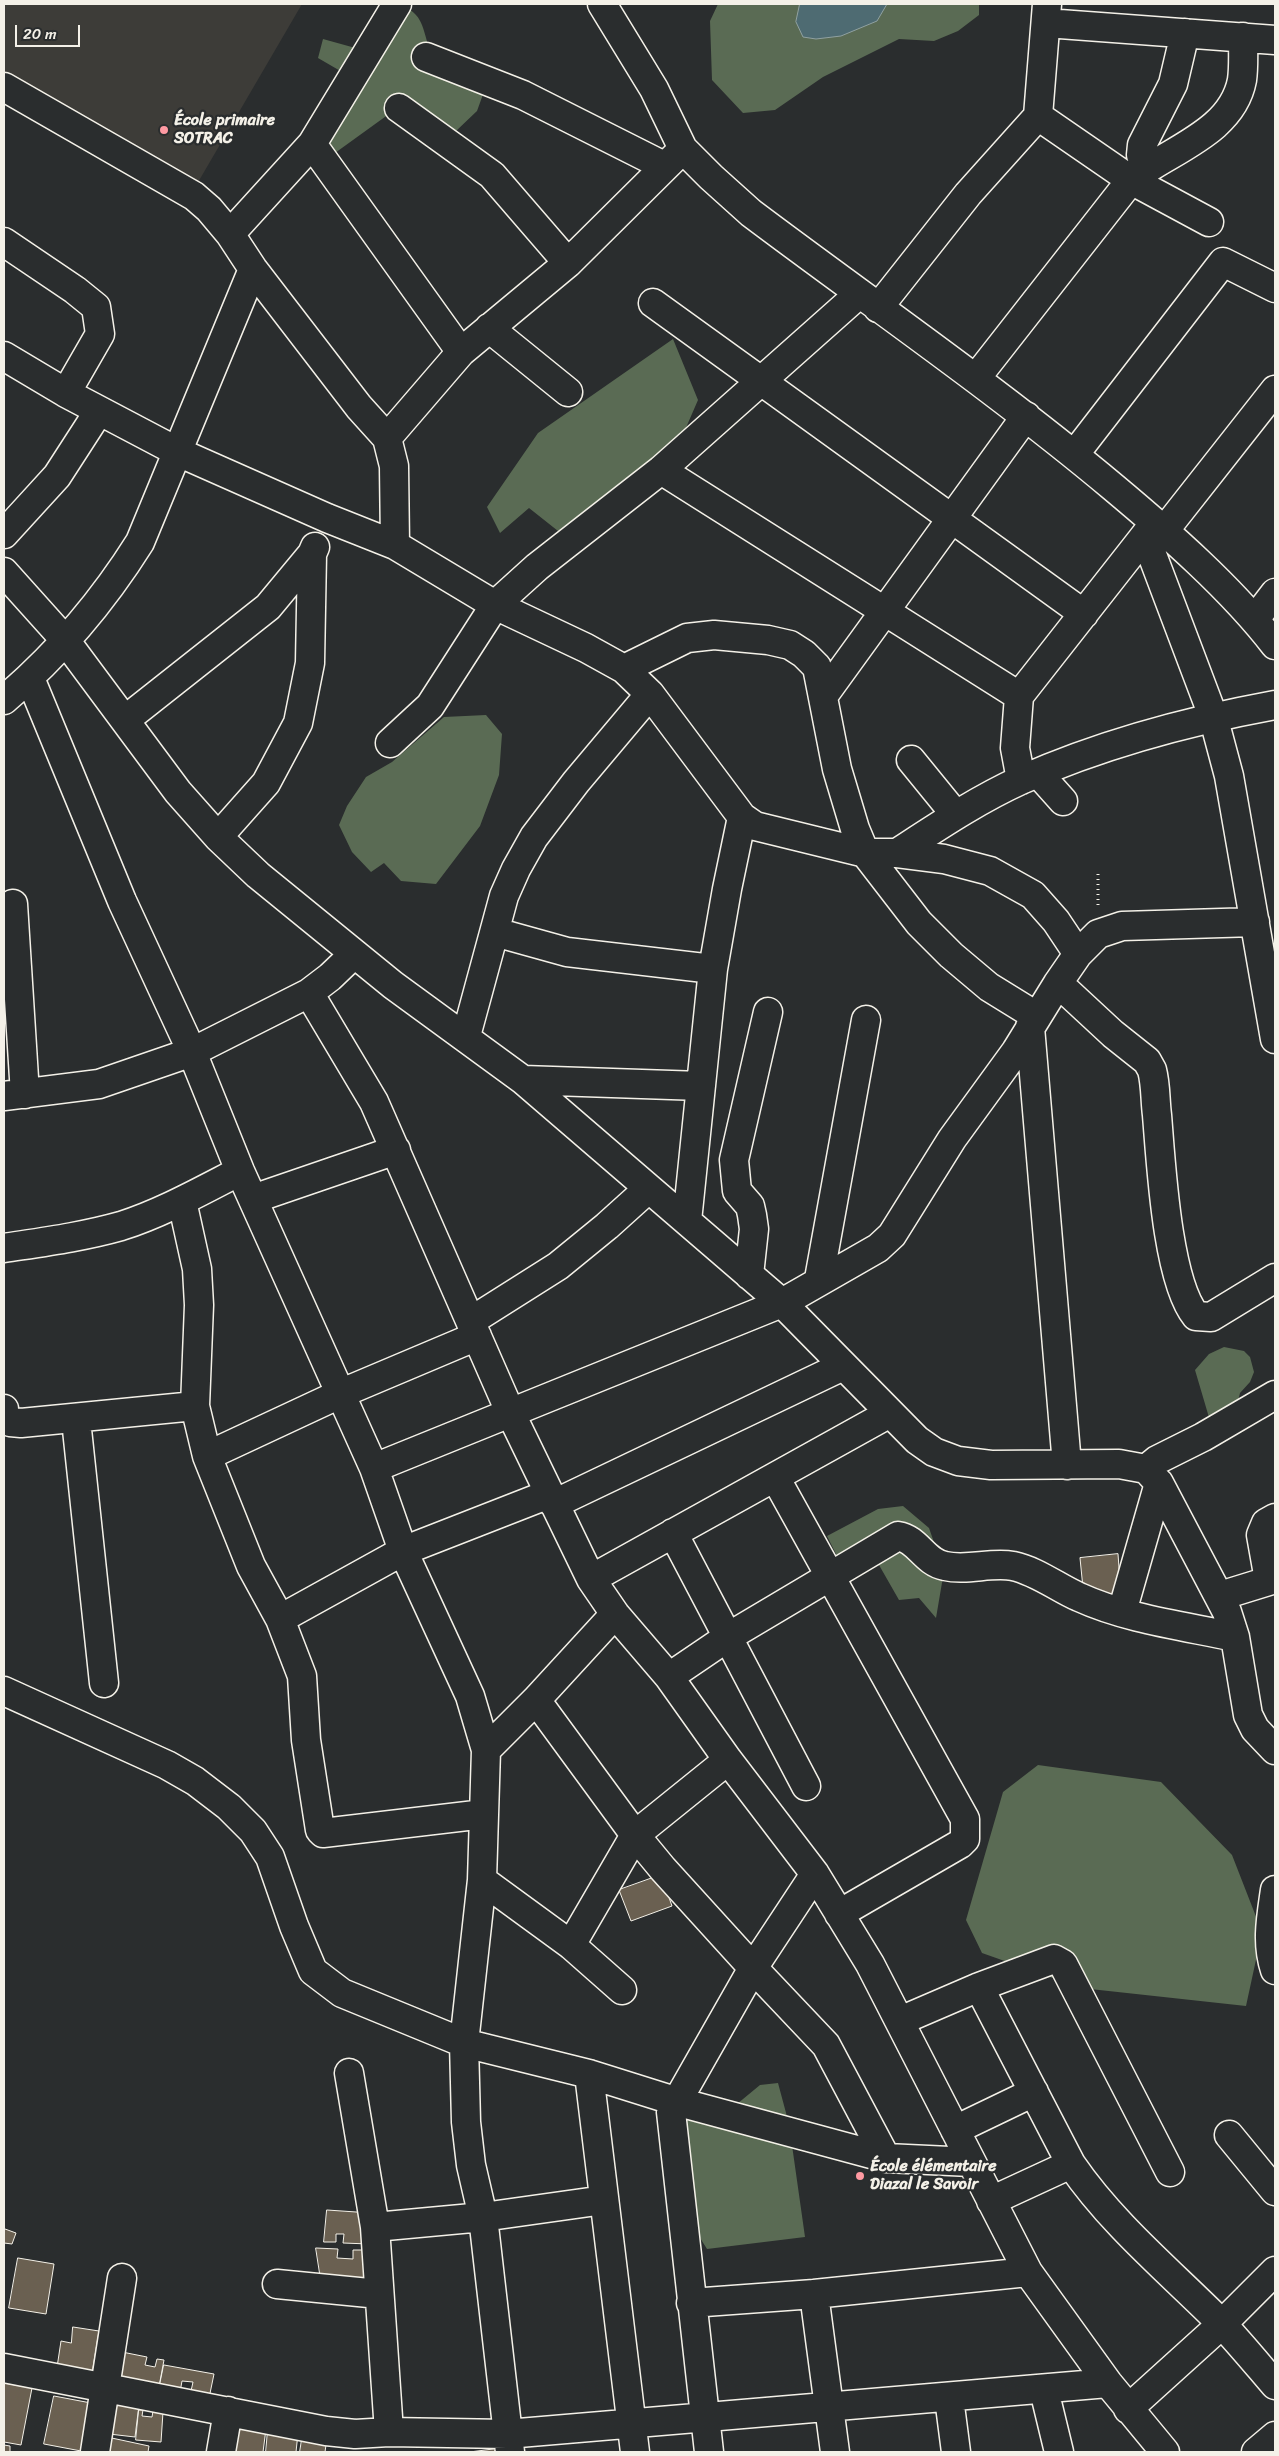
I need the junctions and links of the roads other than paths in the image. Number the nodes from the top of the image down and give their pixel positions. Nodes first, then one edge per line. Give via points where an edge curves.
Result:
1 (397, 4) edge
2 (602, 4) edge
3 (1046, 14) edge
4 (1185, 33) junction
5 (1243, 37) junction
6 (1275, 40) edge
7 (426, 57) dead end
8 (1173, 84) junction
9 (4, 87) edge
10 (399, 108) dead end
11 (1038, 116) junction
12 (312, 144) junction
13 (1173, 153) junction
14 (674, 157) junction
15 (1139, 174) junction
16 (1209, 222) dead end
17 (230, 234) junction
18 (4, 242) edge
19 (568, 263) junction
20 (253, 269) junction
21 (1275, 288) edge
22 (869, 301) junction
23 (653, 303) dead end
24 (489, 328) junction
25 (461, 352) junction
26 (4, 356) edge
27 (976, 378) junction
28 (762, 382) junction
29 (1275, 390) edge
30 (568, 392) dead end
31 (66, 393) junction
32 (99, 411) junction
33 (1026, 416) junction
34 (387, 438) junction
35 (178, 452) junction
36 (1074, 455) junction
37 (661, 470) junction
38 (327, 518) junction
39 (951, 518) junction
40 (1155, 530) junction
41 (4, 534) edge
42 (395, 545) junction
43 (312, 554) junction
44 (4, 572) edge
45 (1275, 594) edge
46 (495, 605) junction
47 (884, 611) junction
48 (1084, 614) junction
49 (1255, 619) junction
50 (65, 640) junction
51 (1275, 645) edge
52 (624, 669) junction
53 (30, 678) junction
54 (650, 694) junction
55 (824, 695) junction
56 (1019, 696) junction
57 (4, 700) edge
58 (1275, 705) edge
59 (1213, 716) junction
60 (125, 720) junction
61 (390, 744) dead end
62 (911, 760) dead end
63 (1030, 777) junction
64 (1063, 801) dead end
65 (955, 814) junction
66 (742, 817) junction
67 (218, 838) junction
68 (865, 853) junction
69 (897, 853) junction
70 (14, 904) dead end
71 (1255, 922) junction
72 (495, 932) junction
73 (1267, 949) edge
74 (354, 954) junction
75 (1078, 954) junction
76 (713, 969) junction
77 (1058, 983) junction
78 (309, 993) junction
79 (768, 1012) dead end
80 (866, 1020) dead end
81 (1033, 1022) junction
82 (466, 1036) junction
83 (1275, 1039) edge
84 (192, 1052) junction
85 (523, 1080) junction
86 (701, 1086) junction
87 (14, 1095) edge
88 (396, 1150) junction
89 (240, 1171) junction
90 (648, 1189) junction
91 (253, 1199) junction
92 (182, 1202) junction
93 (687, 1222) junction
94 (4, 1248) edge
95 (748, 1275) junction
96 (1275, 1278) edge
97 (819, 1279) junction
98 (782, 1303) junction
99 (474, 1329) junction
100 (843, 1366) junction
101 (342, 1393) junction
102 (1275, 1395) edge
103 (195, 1406) junction
104 (4, 1409) edge
105 (511, 1414) junction
106 (890, 1414) junction
107 (76, 1420) junction
108 (207, 1456) junction
109 (1067, 1465) junction
110 (374, 1468) junction
111 (1152, 1476) junction
112 (775, 1477) junction
113 (552, 1499) junction
114 (1275, 1518) edge
115 (673, 1533) junction
116 (403, 1552) junction
117 (830, 1575) junction
118 (591, 1579) junction
119 (1272, 1579) edge
120 (1220, 1596) junction
121 (1122, 1612) junction
122 (615, 1614) junction
123 (280, 1619) junction
124 (728, 1637) junction
125 (1234, 1637) junction
126 (669, 1677) junction
127 (104, 1683) dead end
128 (4, 1692) edge
129 (536, 1700) junction
130 (486, 1750) junction
131 (1275, 1750) edge
132 (728, 1760) junction
133 (806, 1786) dead end
134 (484, 1814) junction
135 (635, 1835) junction
136 (815, 1874) junction
137 (482, 1880) junction
138 (1275, 1890) edge
139 (839, 1914) junction
140 (571, 1945) junction
141 (753, 1968) junction
142 (1275, 1970) edge
143 (979, 1987) junction
144 (622, 1990) dead end
145 (900, 2021) junction
146 (464, 2043) junction
147 (349, 2074) dead end
148 (588, 2074) junction
149 (1034, 2092) junction
150 (676, 2101) junction
151 (955, 2130) junction
152 (1229, 2135) dead end
153 (886, 2158) junction
154 (971, 2162) junction
155 (1071, 2164) junction
156 (1170, 2172) dead end
157 (1272, 2179) edge
158 (604, 2200) junction
159 (991, 2202) junction
160 (483, 2217) junction
161 (375, 2227) junction
162 (1275, 2271) edge
163 (1028, 2272) junction
164 (122, 2278) dead end
165 (278, 2284) dead end
166 (379, 2294) junction
167 (814, 2294) junction
168 (691, 2303) junction
169 (1222, 2324) junction
170 (4, 2368) edge
171 (1108, 2384) junction
172 (1275, 2385) edge
173 (105, 2386) junction
174 (1044, 2390) junction
175 (949, 2398) junction
176 (829, 2408) junction
177 (1128, 2409) junction
178 (228, 2411) junction
179 (705, 2418) junction
180 (630, 2424) junction
181 (389, 2432) junction
182 (1275, 2436) edge
183 (509, 2443) edge
184 (95, 2452) edge
185 (221, 2452) edge
186 (635, 2452) edge
187 (709, 2452) edge
188 (836, 2452) edge
189 (956, 2452) edge
190 (1059, 2452) edge
191 (1165, 2452) edge
192 (1256, 2452) edge

1 - 12 street
2 - 14 street via 654,89
3 - 4 street
3 - 11 street
4 - 5 street
4 - 8 street
5 - 6 street
5 - 13 street via 1242,81 1226,115
7 - 14 street
8 - 13 street
8 - 15 street via 1142,145
9 - 17 street via 194,196
10 - 19 street via 492,175
11 - 15 street
11 - 22 street
12 - 17 street
12 - 25 street
13 - 15 street
14 - 19 street
14 - 22 street via 711,178
15 - 16 street
15 - 27 street
17 - 20 street
18 - 31 street via 96,307 100,334
19 - 24 street
20 - 34 street via 359,407
20 - 35 street
21 - 36 street via 1223,262
22 - 27 street
22 - 28 street
23 - 28 street
24 - 25 street
24 - 30 street
25 - 34 street
26 - 31 street
27 - 33 street
28 - 37 street
28 - 39 street
29 - 40 street
31 - 32 street
32 - 35 street
32 - 41 street via 57,476
33 - 36 street
33 - 39 street
34 - 42 street via 394,466
35 - 38 street
35 - 50 street via 140,542 116,579
36 - 40 street
37 - 46 street via 537,567
37 - 47 street
38 - 42 street
38 - 43 street
39 - 47 street
39 - 48 street
40 - 48 street
40 - 49 street
40 - 59 street
42 - 46 street
43 - 60 street via 268,607
43 - 67 street via 310,663 298,723 266,783
44 - 50 street
45 - 49 street
46 - 52 street
46 - 61 street via 430,706
47 - 55 street
47 - 56 street
48 - 56 street
49 - 51 street
50 - 53 street
50 - 60 street
52 - 54 street
52 - 55 street via 687,638 714,635 768,640 804,654 817,667
53 - 57 street
53 - 84 street via 122,902
54 - 66 street
54 - 72 street via 534,838 504,896
55 - 68 street via 837,769
56 - 63 street via 1015,748
58 - 59 street
59 - 63 street via 1112,745
59 - 71 street via 1229,776
60 - 67 street via 178,792
62 - 65 street
63 - 64 street
63 - 65 street
65 - 69 street
66 - 68 street via 755,826 774,832
66 - 76 street
67 - 74 street
68 - 69 street
68 - 81 street via 919,923 951,956
69 - 75 street via 971,864 1010,880 1033,895 1056,921
70 - 87 street
71 - 73 street
71 - 75 street via 1122,926 1098,934
72 - 76 street via 567,952
72 - 82 street
73 - 83 street
74 - 78 street
74 - 82 street
75 - 77 street
76 - 86 street
77 - 81 street
77 - 96 street via 1147,1061 1152,1070 1170,1236 1177,1275 1189,1308 1196,1316 1211,1317
78 - 84 street
78 - 88 street via 374,1102
79 - 95 street via 734,1160 737,1191 750,1206 754,1229
80 - 97 street
81 - 97 street via 1016,1051 952,1139 892,1235 878,1248
81 - 109 street
82 - 85 street
84 - 87 street via 99,1084
84 - 89 street
85 - 86 street
85 - 90 street
86 - 93 street
88 - 91 street
88 - 99 street
89 - 91 street
89 - 92 street
90 - 93 street
90 - 99 street via 558,1266
91 - 101 street
92 - 94 street via 123,1225
92 - 103 street via 197,1269 199,1305
93 - 95 street
95 - 98 street
97 - 98 street
98 - 100 street
98 - 105 street
99 - 101 street
99 - 105 street
100 - 106 street
100 - 113 street
101 - 108 street
101 - 110 street
102 - 111 street via 1157,1460
103 - 107 street
103 - 108 street
104 - 107 street via 6,1418 16,1423
105 - 110 street
105 - 113 street
106 - 109 street via 934,1452 958,1461 991,1465
106 - 112 street
107 - 127 street
108 - 123 street via 251,1566
109 - 111 street via 1119,1464
110 - 116 street
111 - 120 street
111 - 121 street
112 - 115 street
112 - 117 street
113 - 116 street
113 - 118 street
114 - 119 street via 1266,1523 1261,1535
115 - 118 street
115 - 124 street
116 - 123 street
116 - 130 street via 470,1696
117 - 121 street via 898,1536 911,1540 936,1563 946,1566 1014,1566 1078,1597
117 - 124 street
117 - 139 street via 965,1819 967,1829 960,1844
118 - 122 street
119 - 120 street
120 - 125 street
121 - 125 street
122 - 126 street
122 - 129 street
123 - 134 street via 302,1676 306,1740 318,1824 323,1833
124 - 126 street
124 - 133 street
125 - 131 street via 1248,1715 1255,1729
126 - 132 street
128 - 146 street via 167,1765 195,1781 229,1807 253,1831 270,1857 313,1971 342,1993
129 - 130 street
129 - 135 street
130 - 134 street
132 - 135 street
132 - 136 street
134 - 137 street
135 - 140 street
135 - 141 street
136 - 139 street
136 - 141 street
137 - 140 street
137 - 146 street
138 - 142 street via 1270,1928 1270,1954
139 - 145 street
140 - 144 street
141 - 150 street
141 - 153 street via 826,2044
143 - 145 street
143 - 149 street
143 - 156 street via 1054,1959 1063,1964
145 - 151 street
146 - 148 street
146 - 160 street via 466,2122 471,2165
147 - 161 street
148 - 150 street
148 - 158 street
149 - 151 street
149 - 155 street
150 - 153 street
150 - 168 street via 671,2112
151 - 154 street
152 - 157 street
153 - 154 street
154 - 159 street
155 - 159 street
155 - 169 street via 1109,2213
158 - 160 street
158 - 180 street
159 - 163 street
160 - 161 street
160 - 183 street
161 - 166 street
162 - 169 street
163 - 167 street
163 - 171 street
164 - 173 street
165 - 166 street
166 - 181 street
167 - 168 street
167 - 176 street
168 - 179 street
169 - 172 street
169 - 177 street
170 - 173 street
171 - 174 street
171 - 177 street
173 - 178 street
173 - 184 street
174 - 175 street
174 - 190 street
175 - 176 street
175 - 189 street
176 - 179 street
176 - 188 street
177 - 191 street
178 - 181 street via 326,2431 355,2434
178 - 185 street
179 - 180 street
179 - 187 street
180 - 183 street
180 - 186 street
181 - 183 street
182 - 192 street

